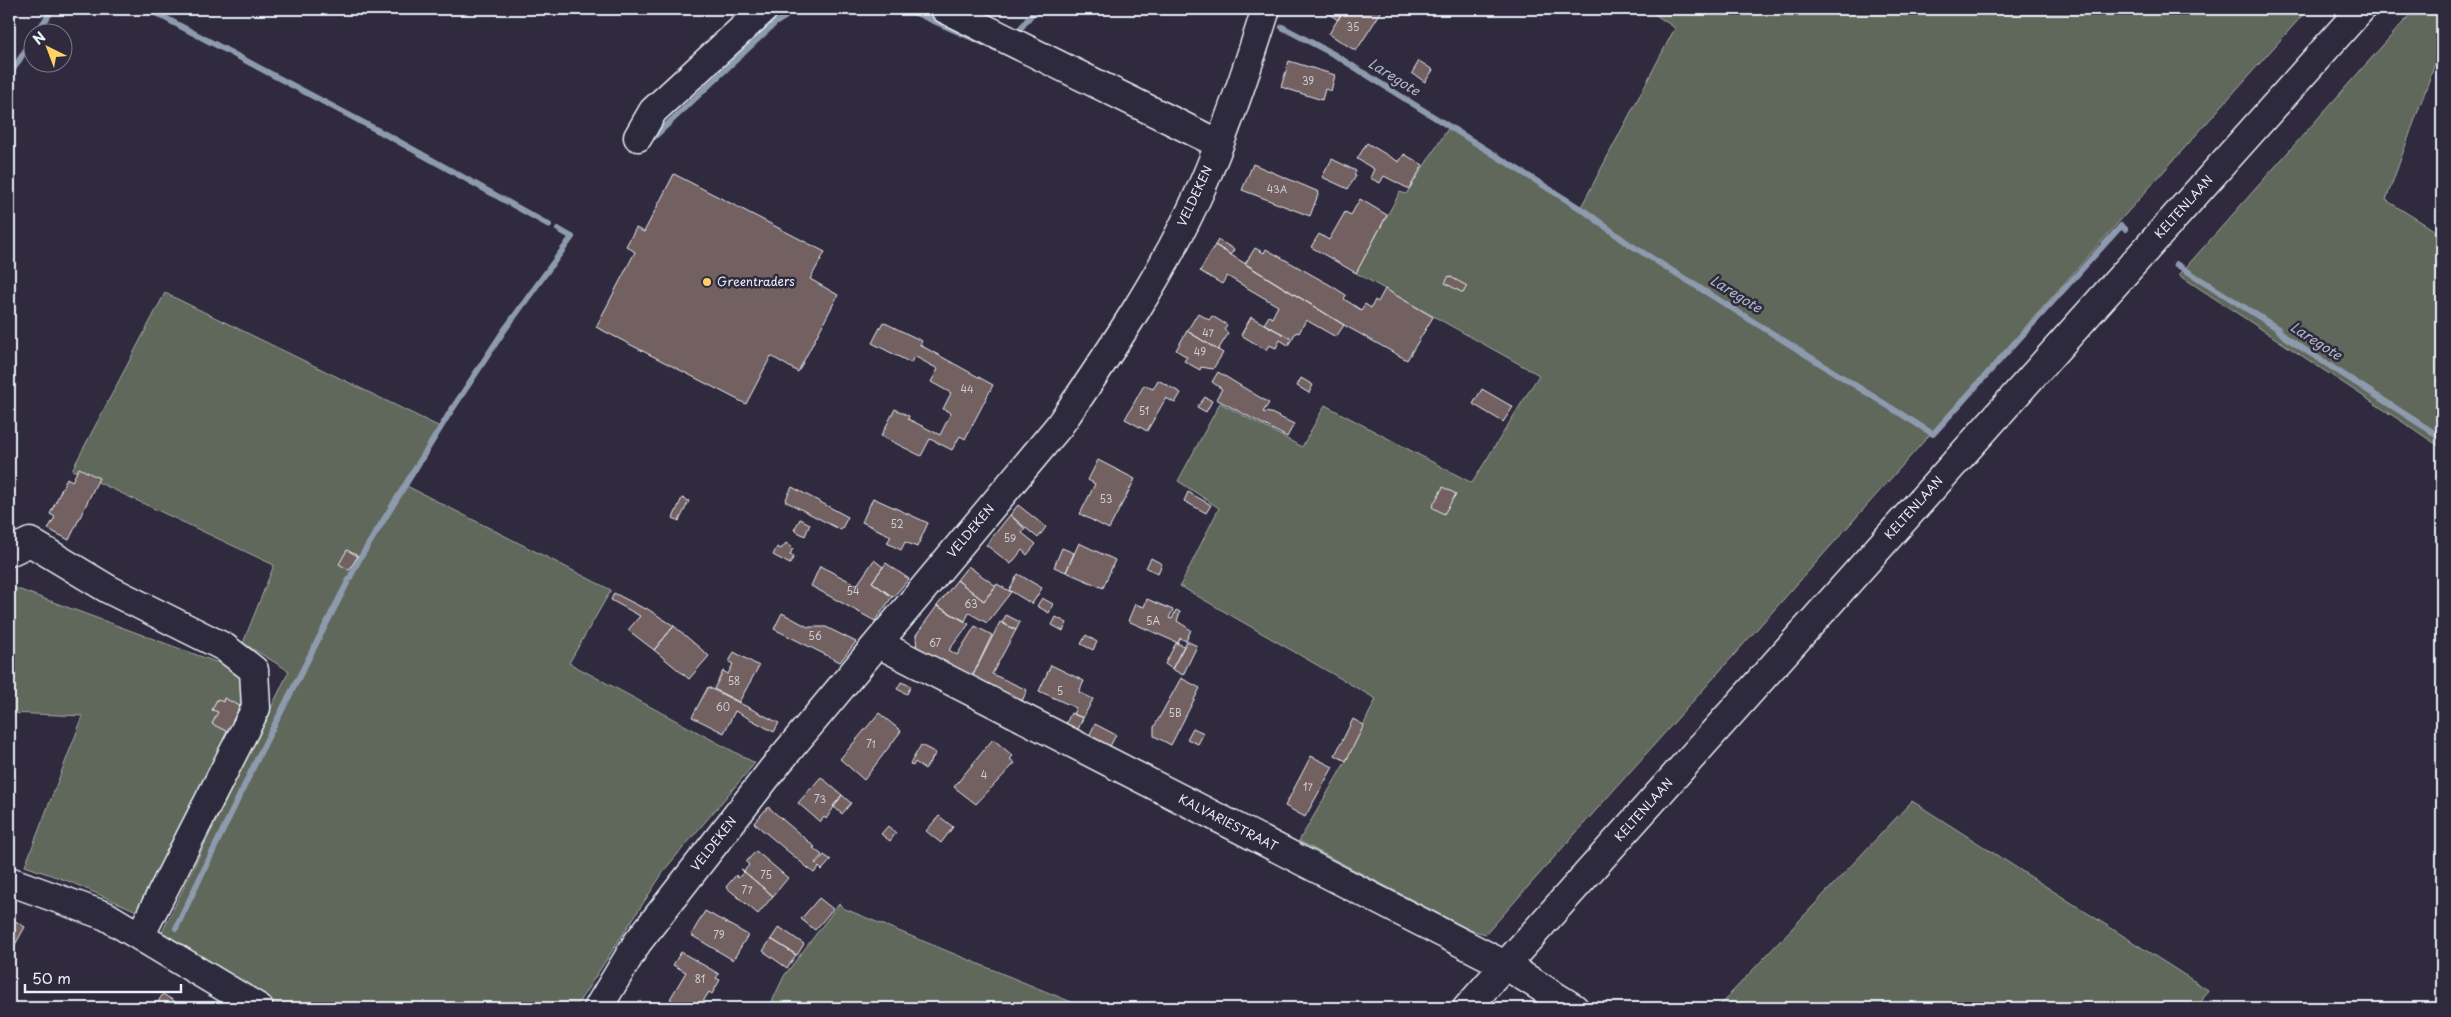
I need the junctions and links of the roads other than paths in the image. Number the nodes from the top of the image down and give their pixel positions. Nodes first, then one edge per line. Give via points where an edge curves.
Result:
1 (764, 9) edge
2 (945, 9) edge
3 (1266, 9) edge
4 (2361, 9) edge
5 (638, 137) dead end
6 (1219, 144) junction
7 (9, 552) edge
8 (879, 644) junction
9 (9, 881) edge
10 (140, 936) junction
11 (1505, 965) junction
12 (258, 1008) edge
13 (598, 1008) edge
14 (1467, 1008) edge
15 (1574, 1008) edge

1 - 5 street via 653,111
2 - 6 street
3 - 6 street, VELDEKEN via 1239,95
4 - 11 street, KELTENLAAN
6 - 8 street, VELDEKEN via 1199,192 1151,284 1101,366 1059,426
7 - 10 street via 30,542 108,589 224,647 254,670 256,708
8 - 11 street, KALVARIESTRAAT
8 - 13 street, VELDEKEN via 772,770 637,943
9 - 10 street via 106,916
10 - 12 street
11 - 14 street, KELTENLAAN
11 - 15 street, KALVARIESTRAAT

